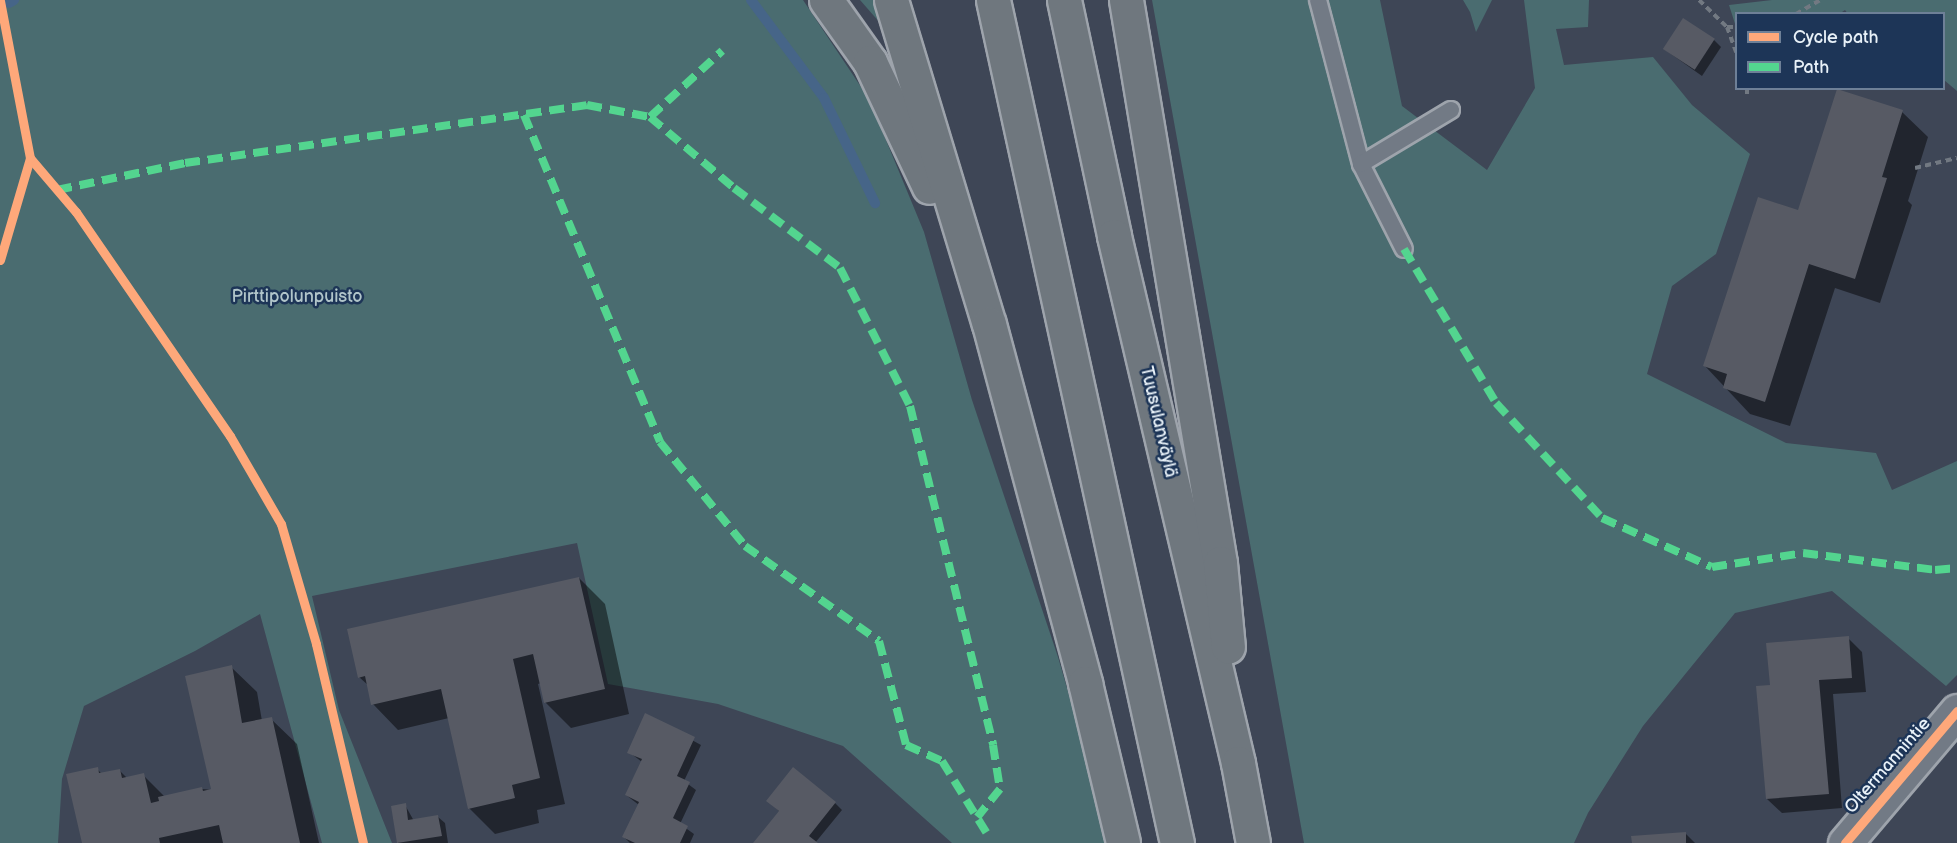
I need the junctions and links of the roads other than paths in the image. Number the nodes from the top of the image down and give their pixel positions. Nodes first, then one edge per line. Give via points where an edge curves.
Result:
1 (826, 0) edge
2 (891, 0) edge
3 (993, 0) edge
4 (1064, 0) edge
5 (1126, 0) edge
6 (1318, 0) edge
7 (1451, 110) dead end
8 (1361, 164) junction
9 (1404, 249) dead end
10 (989, 324) junction
11 (1957, 711) edge
12 (1238, 763) junction
13 (1123, 843) edge
14 (1177, 843) edge
15 (1253, 843) edge
16 (1845, 843) edge

1 - 10 highway via 870,62
2 - 10 highway
3 - 14 highway
4 - 12 highway, Tuusulanväylä via 1114,236
5 - 12 highway via 1220,562
6 - 8 lane
7 - 8 lane
8 - 9 lane
10 - 13 highway via 1085,683
11 - 16 street, Oltermannintie
12 - 15 highway, Tuusulanväylä

